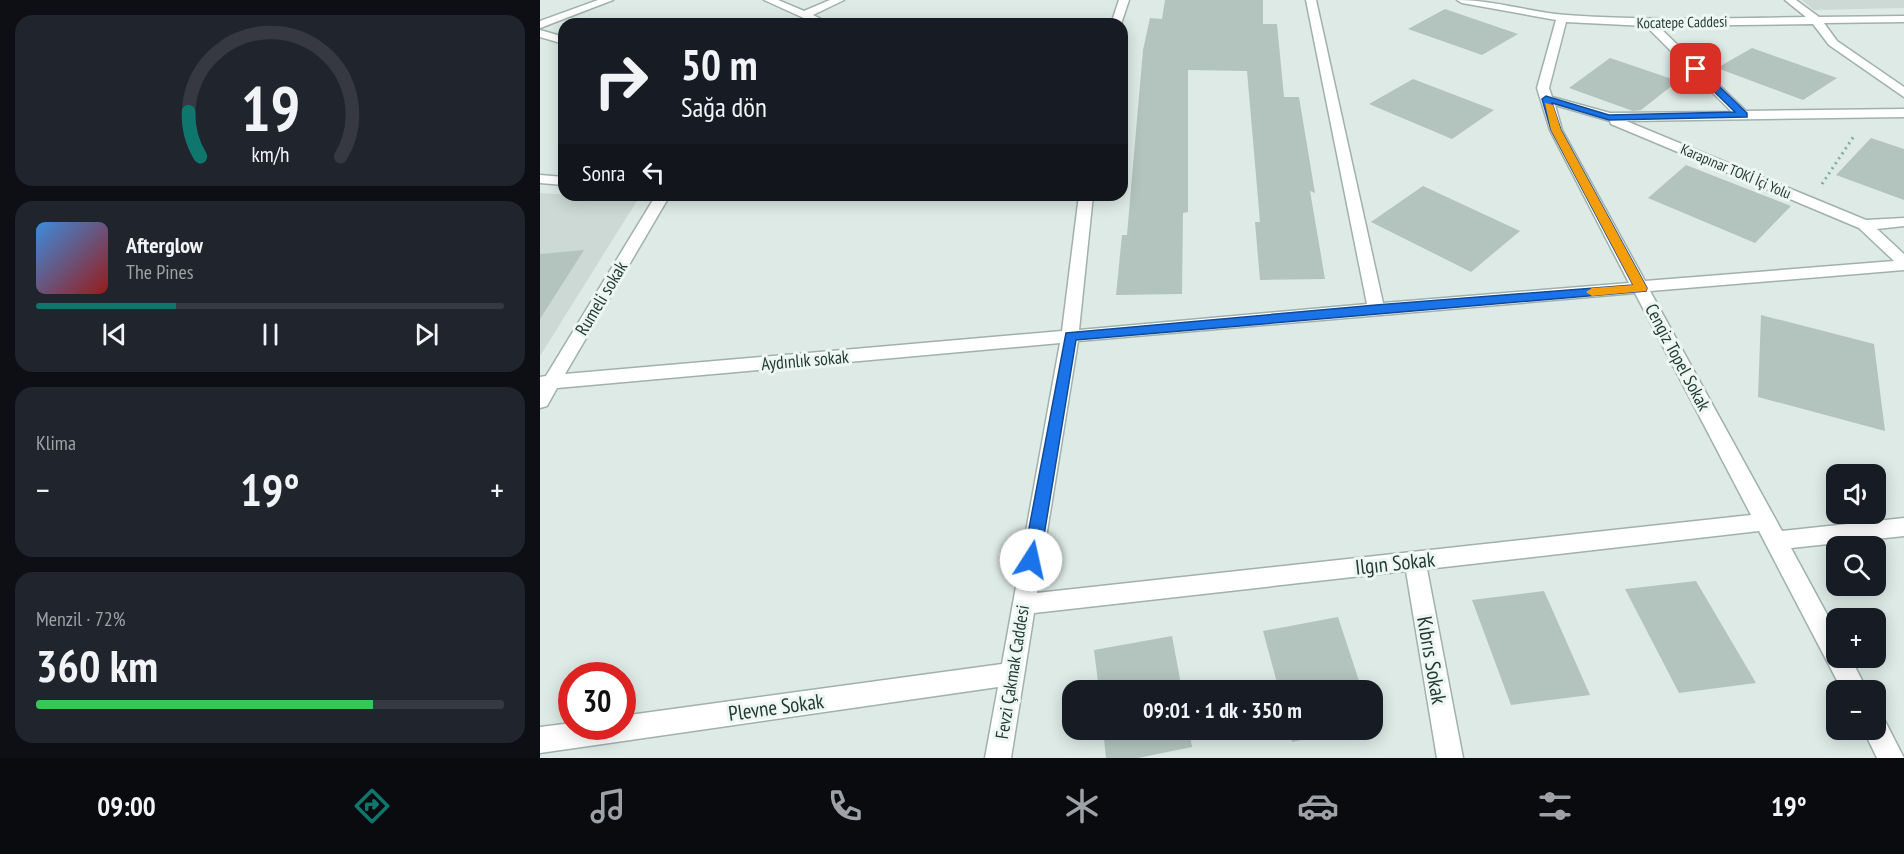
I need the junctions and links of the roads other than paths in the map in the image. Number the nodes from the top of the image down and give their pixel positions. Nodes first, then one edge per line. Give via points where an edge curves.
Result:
1 (608, 0) edge
2 (769, 0) edge
3 (839, 0) edge
4 (1124, 0) edge
5 (1311, 0) edge
6 (1462, 0) edge
7 (1790, 0) edge
8 (805, 14) junction
9 (558, 18) edge
10 (559, 18) edge
11 (813, 18) edge
12 (1118, 18) edge
13 (1562, 18) junction
14 (1904, 19) edge
15 (1816, 20) junction
16 (1649, 22) junction
17 (540, 25) edge
18 (540, 33) edge
19 (558, 39) edge
20 (1904, 93) edge
21 (1546, 99) junction
22 (1904, 113) edge
23 (1743, 115) junction
24 (1609, 117) junction
25 (540, 179) edge
26 (558, 180) edge
27 (659, 201) edge
28 (1085, 201) edge
29 (1904, 222) edge
30 (1864, 225) junction
31 (1904, 264) edge
32 (1641, 288) junction
33 (1376, 309) junction
34 (1070, 336) junction
35 (545, 383) edge
36 (540, 400) edge
37 (1904, 527) edge
38 (1771, 532) junction
39 (1414, 561) junction
40 (1024, 604) junction
41 (1826, 635) edge
42 (1012, 674) junction
43 (1881, 740) edge
44 (540, 741) edge
45 (998, 758) edge
46 (1450, 758) edge
47 (1891, 758) edge

1 - 10 street
2 - 8 street
3 - 8 street
4 - 12 street
5 - 33 street
6 - 13 street, Kocatepe Caddesi
7 - 15 street
8 - 11 street
9 - 17 street
13 - 16 street, Kocatepe Caddesi
13 - 21 street, Cengiz Topel Sokak via 1543,88
14 - 15 street, Kocatepe Caddesi
15 - 16 street, Kocatepe Caddesi
15 - 20 street via 1833,43
16 - 23 street
18 - 19 street
21 - 24 street, Karapınar TOKİ İçi Yolu
21 - 32 street, Cengiz Topel Sokak via 1556,130
22 - 23 street, Karapınar TOKİ İçi Yolu
23 - 24 street, Karapınar TOKİ İçi Yolu
24 - 30 street, Karapınar TOKİ İçi Yolu
25 - 26 street
27 - 35 street, Rumeli sokak
28 - 34 street, Fevzi Çakmak Caddesi
29 - 30 street, Karapınar TOKİ İçi Yolu
30 - 31 street, Karapınar TOKİ İçi Yolu
31 - 32 street, Aydınlık sokak
32 - 33 street, Aydınlık sokak
32 - 38 street, Cengiz Topel Sokak
33 - 34 street, Aydınlık sokak
34 - 35 street, Aydınlık sokak
34 - 40 street, Fevzi Çakmak Caddesi
35 - 36 street, Rumeli sokak
37 - 38 street
38 - 39 street, Ilgın Sokak
38 - 41 street, Cengiz Topel Sokak
39 - 40 street, Ilgın Sokak
39 - 46 street, Kıbrıs Sokak
40 - 42 street, Fevzi Çakmak Caddesi
42 - 44 street, Plevne Sokak
42 - 45 street, Fevzi Çakmak Caddesi
43 - 47 street

